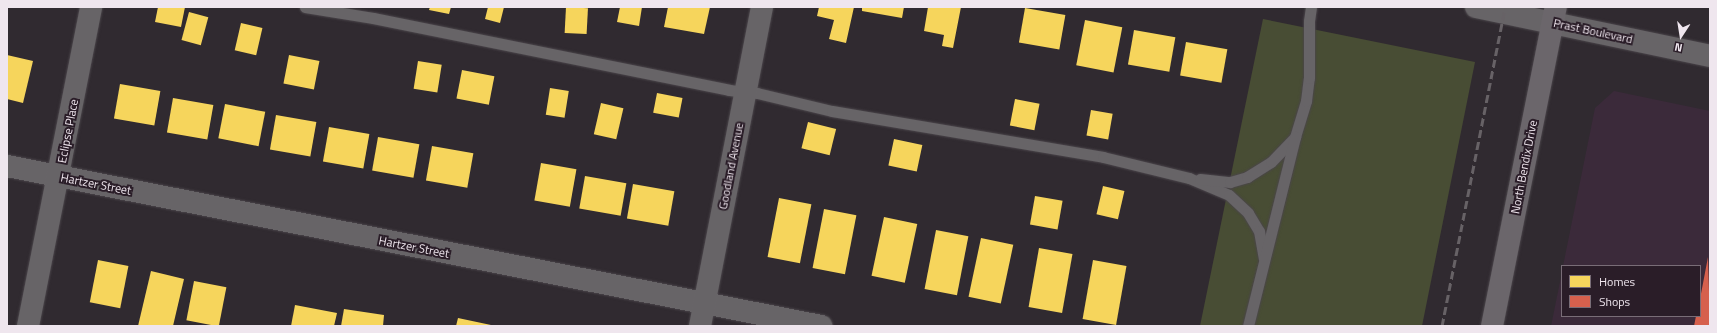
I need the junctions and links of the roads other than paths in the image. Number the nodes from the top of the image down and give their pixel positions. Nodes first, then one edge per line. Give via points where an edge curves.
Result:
1 (91, 7) edge
2 (305, 7) edge
3 (762, 7) edge
4 (1311, 7) edge
5 (1476, 7) edge
6 (1555, 15) edge
7 (1710, 56) edge
8 (745, 92) junction
9 (1296, 137) junction
10 (7, 166) edge
11 (59, 176) junction
12 (1189, 178) junction
13 (1264, 259) junction
14 (705, 304) junction
15 (28, 326) edge
16 (700, 326) edge
17 (821, 326) edge
18 (1248, 326) edge
19 (1492, 326) edge

1 - 11 street, Eclipse Place
2 - 8 lane
3 - 8 street, Goodland Avenue
4 - 9 lane via 1309,78 1306,101
5 - 6 street, Prast Boulevard
6 - 7 street, Prast Boulevard
6 - 19 street, North Bendix Drive
8 - 12 lane via 870,118 1103,157
8 - 14 street, Goodland Avenue
9 - 12 lane via 1271,162 1247,177 1230,182
9 - 13 lane
10 - 11 street, Hartzer Street
11 - 14 street, Hartzer Street
11 - 15 street, Eclipse Place
12 - 13 lane via 1229,195 1248,213 1259,232
13 - 18 lane
14 - 16 street, Goodland Avenue
14 - 17 street, Hartzer Street

